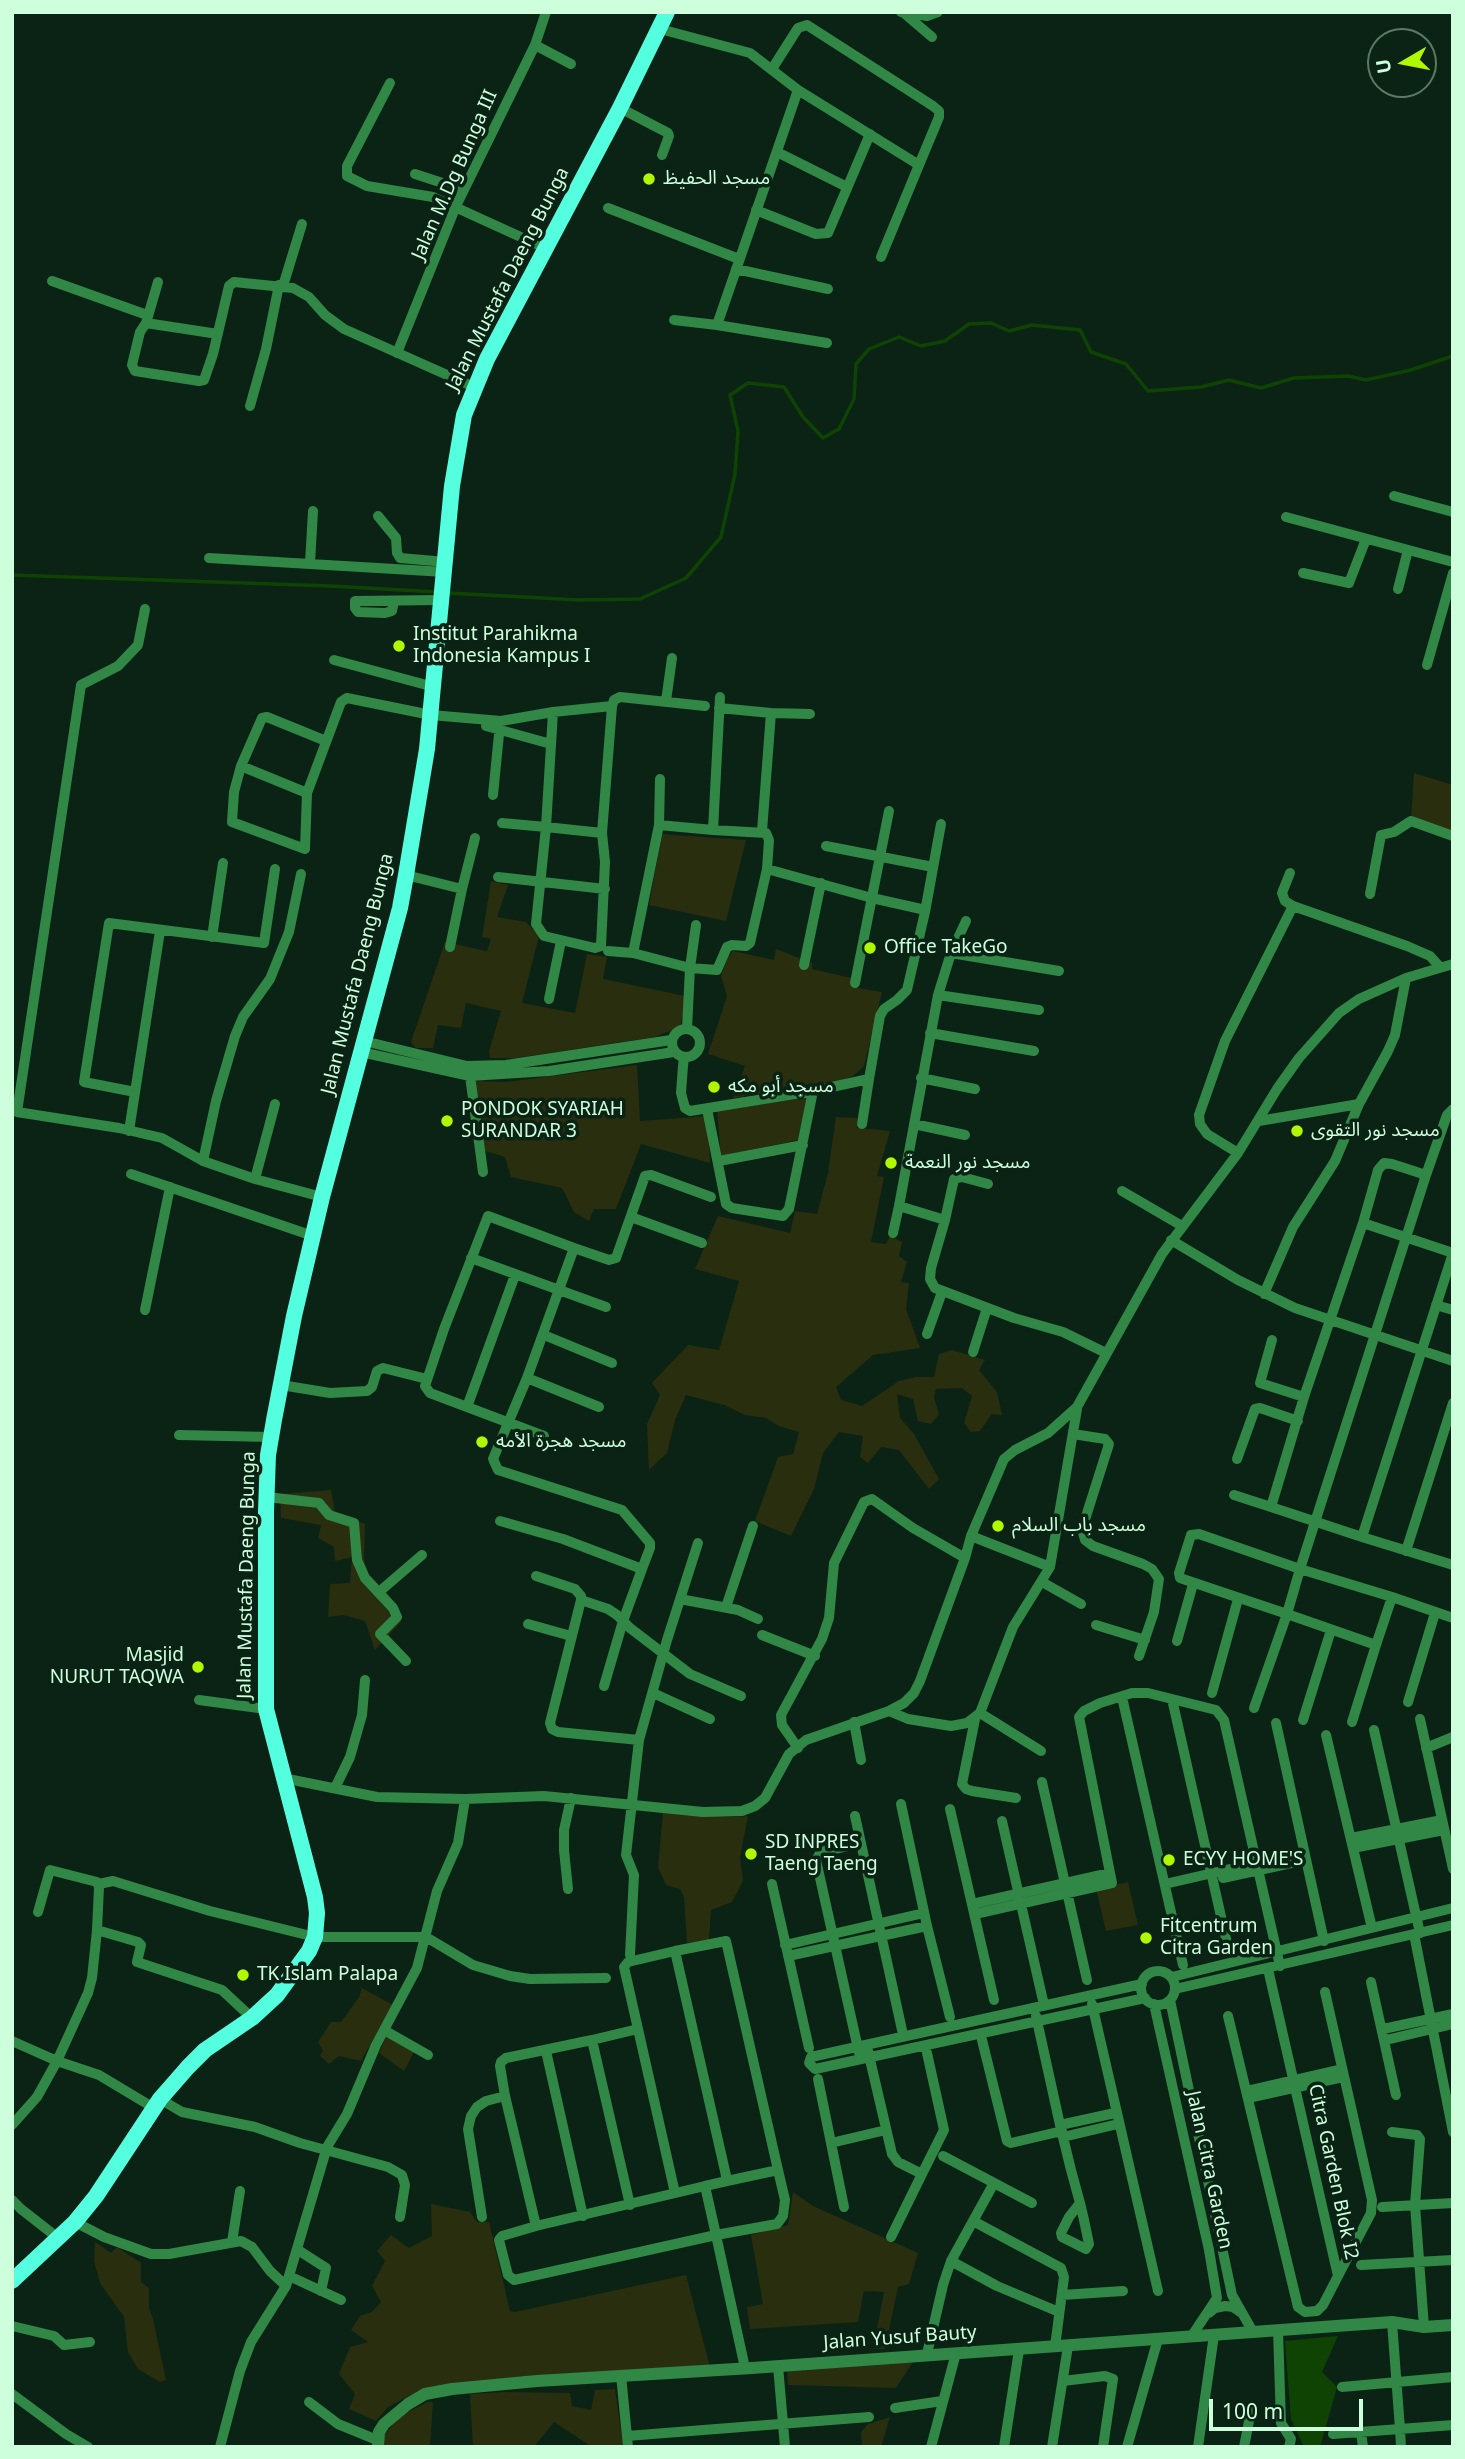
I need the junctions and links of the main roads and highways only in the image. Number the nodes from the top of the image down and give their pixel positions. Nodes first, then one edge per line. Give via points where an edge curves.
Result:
1 (667, 12) edge
2 (12, 2281) edge

1 - 2 main road, Jalan Mustafa Daeng Bunga via 474,387 459,435 434,687 400,908 322,1197 271,1437 266,1709 315,1897 315,1937 277,1995 205,2050 157,2103 75,2222

